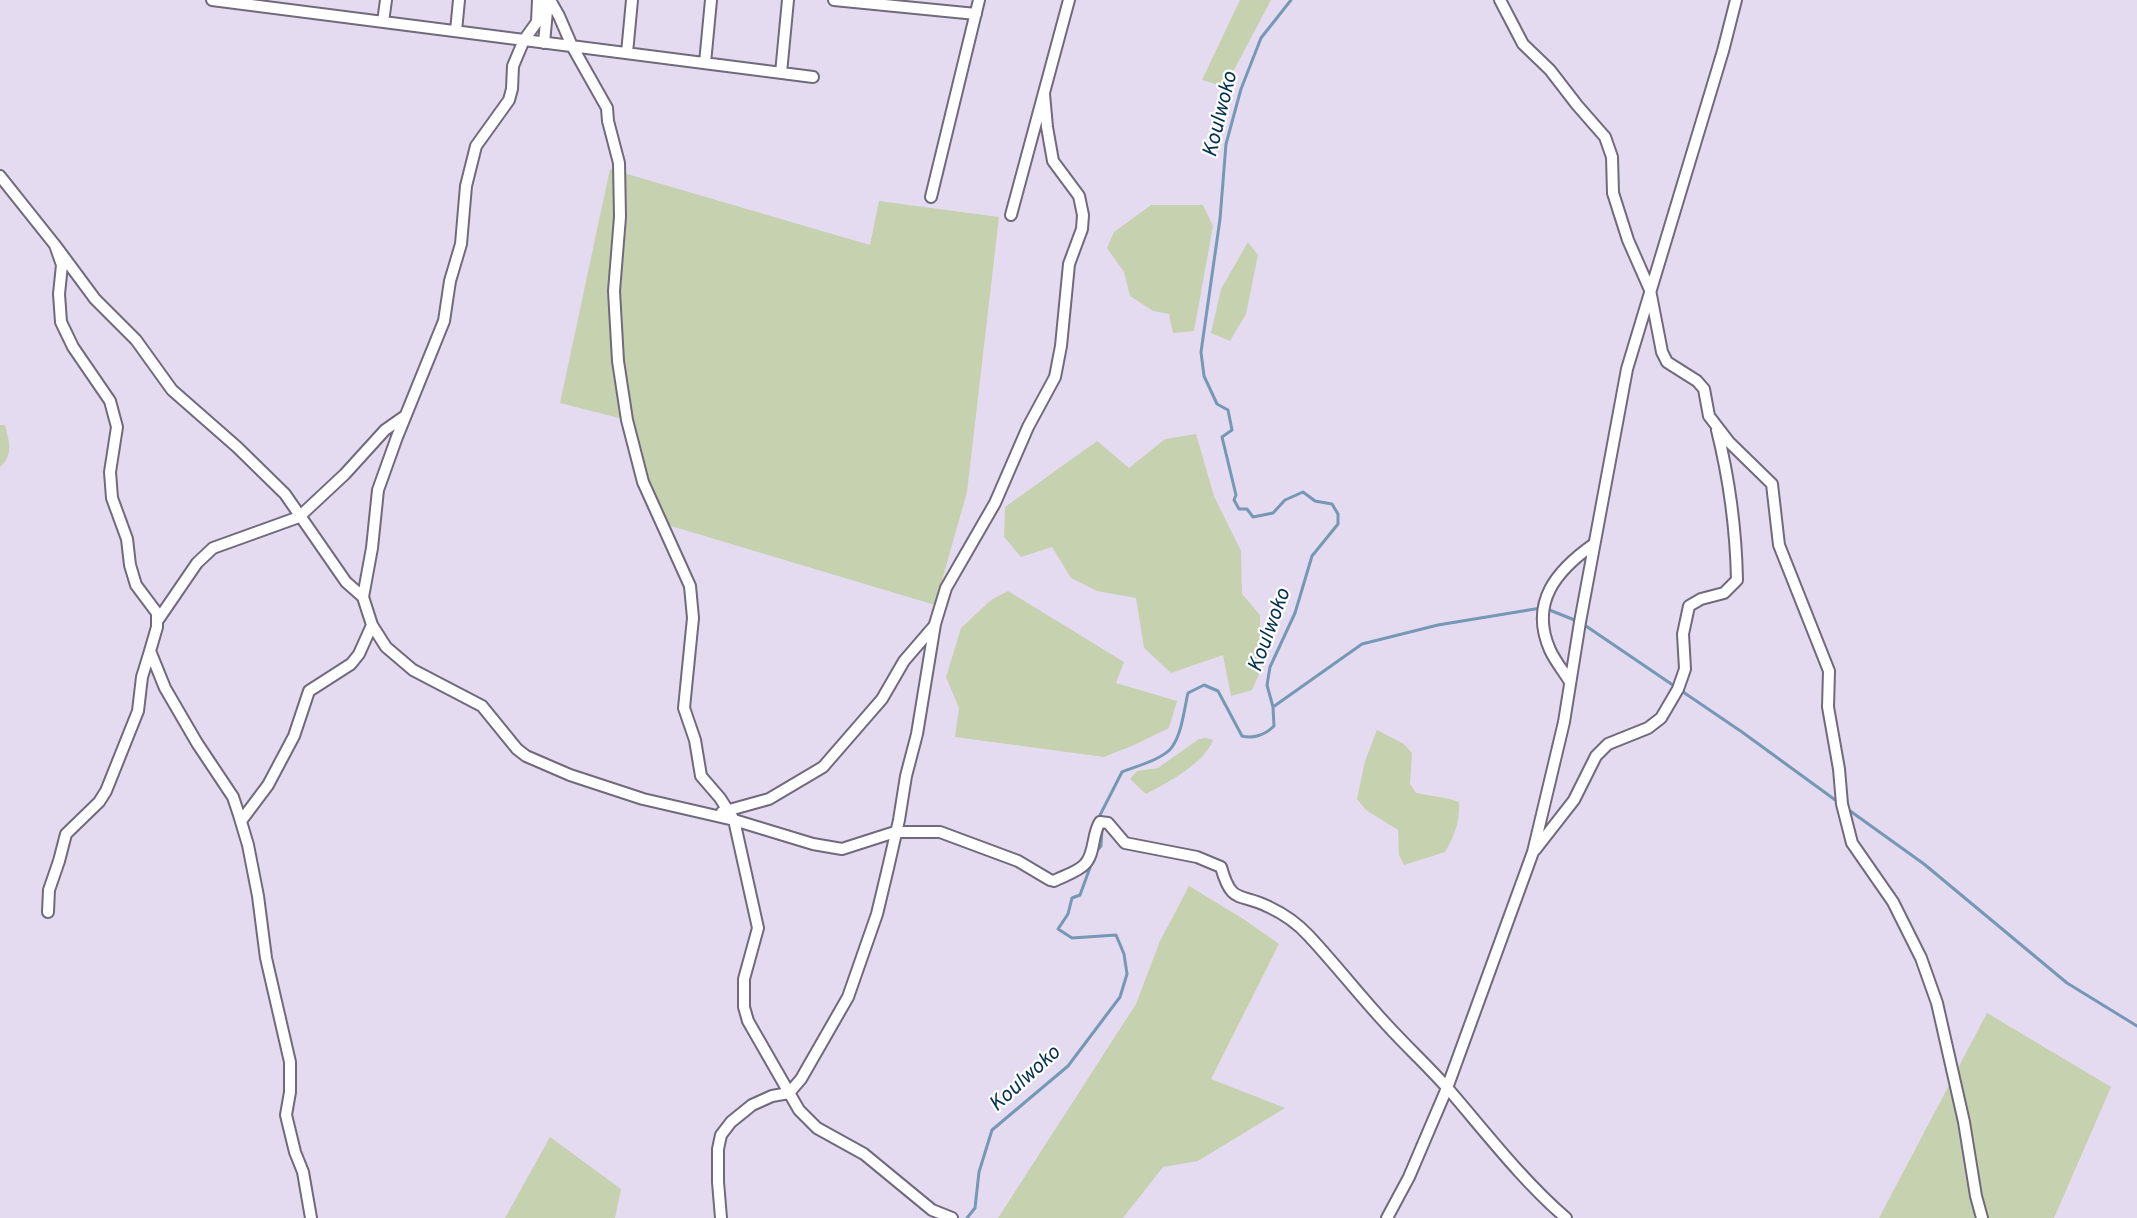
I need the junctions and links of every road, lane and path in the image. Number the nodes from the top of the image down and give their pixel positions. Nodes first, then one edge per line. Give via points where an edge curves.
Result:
1 (212, 0) edge
2 (310, 0) edge
3 (386, 0) edge
4 (459, 0) edge
5 (538, 0) edge
6 (549, 0) edge
7 (632, 0) edge
8 (711, 0) edge
9 (788, 0) edge
10 (834, 0) edge
11 (979, 0) edge
12 (1069, 0) edge
13 (1500, 0) edge
14 (1736, 0) edge
15 (308, 12) junction
16 (976, 14) junction
17 (383, 22) junction
18 (456, 31) junction
19 (524, 40) junction
20 (544, 43) junction
21 (572, 46) junction
22 (627, 53) junction
23 (705, 63) junction
24 (781, 73) junction
25 (813, 77) dead end
26 (1044, 94) junction
27 (0, 176) edge
28 (932, 197) dead end
29 (1011, 215) dead end
30 (55, 245) junction
31 (1650, 291) junction
32 (406, 416) junction
33 (1715, 424) junction
34 (301, 515) junction
35 (1594, 544) junction
36 (363, 597) junction
37 (158, 620) junction
38 (935, 624) junction
39 (372, 625) junction
40 (150, 651) junction
41 (1570, 682) junction
42 (731, 815) junction
43 (241, 821) junction
44 (896, 832) junction
45 (1533, 852) junction
46 (48, 912) dead end
47 (1448, 1088) junction
48 (789, 1093) junction
49 (311, 1218) edge
50 (721, 1218) edge
51 (952, 1218) edge
52 (1388, 1218) edge
53 (1566, 1218) edge
54 (1982, 1218) edge

1 - 15 street
2 - 15 street
3 - 17 street
4 - 18 street
5 - 19 street via 537,22
6 - 20 street
6 - 21 street
7 - 22 street
8 - 23 street
9 - 24 street
10 - 16 street
11 - 16 street
12 - 26 street
13 - 31 street via 1523,44 1550,70 1605,137 1612,157 1613,194
14 - 31 street
15 - 17 street
16 - 28 street
17 - 18 street
18 - 19 street
19 - 20 street
19 - 32 street via 513,66 509,100 476,146 444,321
20 - 21 street
21 - 22 street
21 - 42 street via 607,108 620,163 614,291 618,360 627,420 643,482 690,586 693,618 684,708 701,776
22 - 23 street
23 - 24 street
24 - 25 street
26 - 29 street
26 - 38 street via 1053,161 1079,196 1083,215 1069,264 1055,377 995,503 946,588
27 - 30 street
30 - 34 street via 95,299 136,340 172,390 237,447
30 - 37 street via 62,265 61,322 114,411 117,427 110,472 112,498 127,539 136,585 155,607
31 - 33 street via 1662,352 1667,362 1704,389 1709,416
31 - 35 street via 1627,369
32 - 34 street via 385,430
32 - 36 street via 378,490
33 - 45 street via 1725,462 1737,580 1724,593 1689,606 1683,634 1685,669 1661,718 1648,728 1608,744 1596,756 1574,800
33 - 54 street via 1772,484 1779,545 1829,671 1828,707 1842,804 1852,843 1893,903 1938,1003
34 - 36 street via 346,582
34 - 37 street via 213,548 197,563
35 - 41 street
35 - 41 street via 1558,574 1544,608 1543,626 1550,651
36 - 39 street
37 - 40 street
38 - 42 street via 904,661 882,699 823,767 769,799
38 - 44 street
39 - 42 street via 386,647 413,670 482,706 526,756 643,799 713,815
39 - 43 street via 351,664 309,692 294,736 268,785
40 - 43 street via 196,743 233,797
40 - 46 street via 138,711 106,791 66,834 49,890
41 - 45 street
42 - 44 street via 813,844 842,849
42 - 48 street via 758,928 744,979 744,1007 748,1022
43 - 49 street via 290,1062 286,1115 303,1172
44 - 47 street via 940,832 1018,861 1054,881 1084,865 1100,822 1108,823 1125,843 1212,862 1221,867 1226,885 1238,897 1268,906 1308,934
44 - 48 street via 877,914 848,996
45 - 47 street
47 - 52 street
47 - 53 street via 1498,1148
48 - 50 street via 752,1105 721,1135
48 - 51 street via 799,1110 818,1128 864,1155 932,1210

